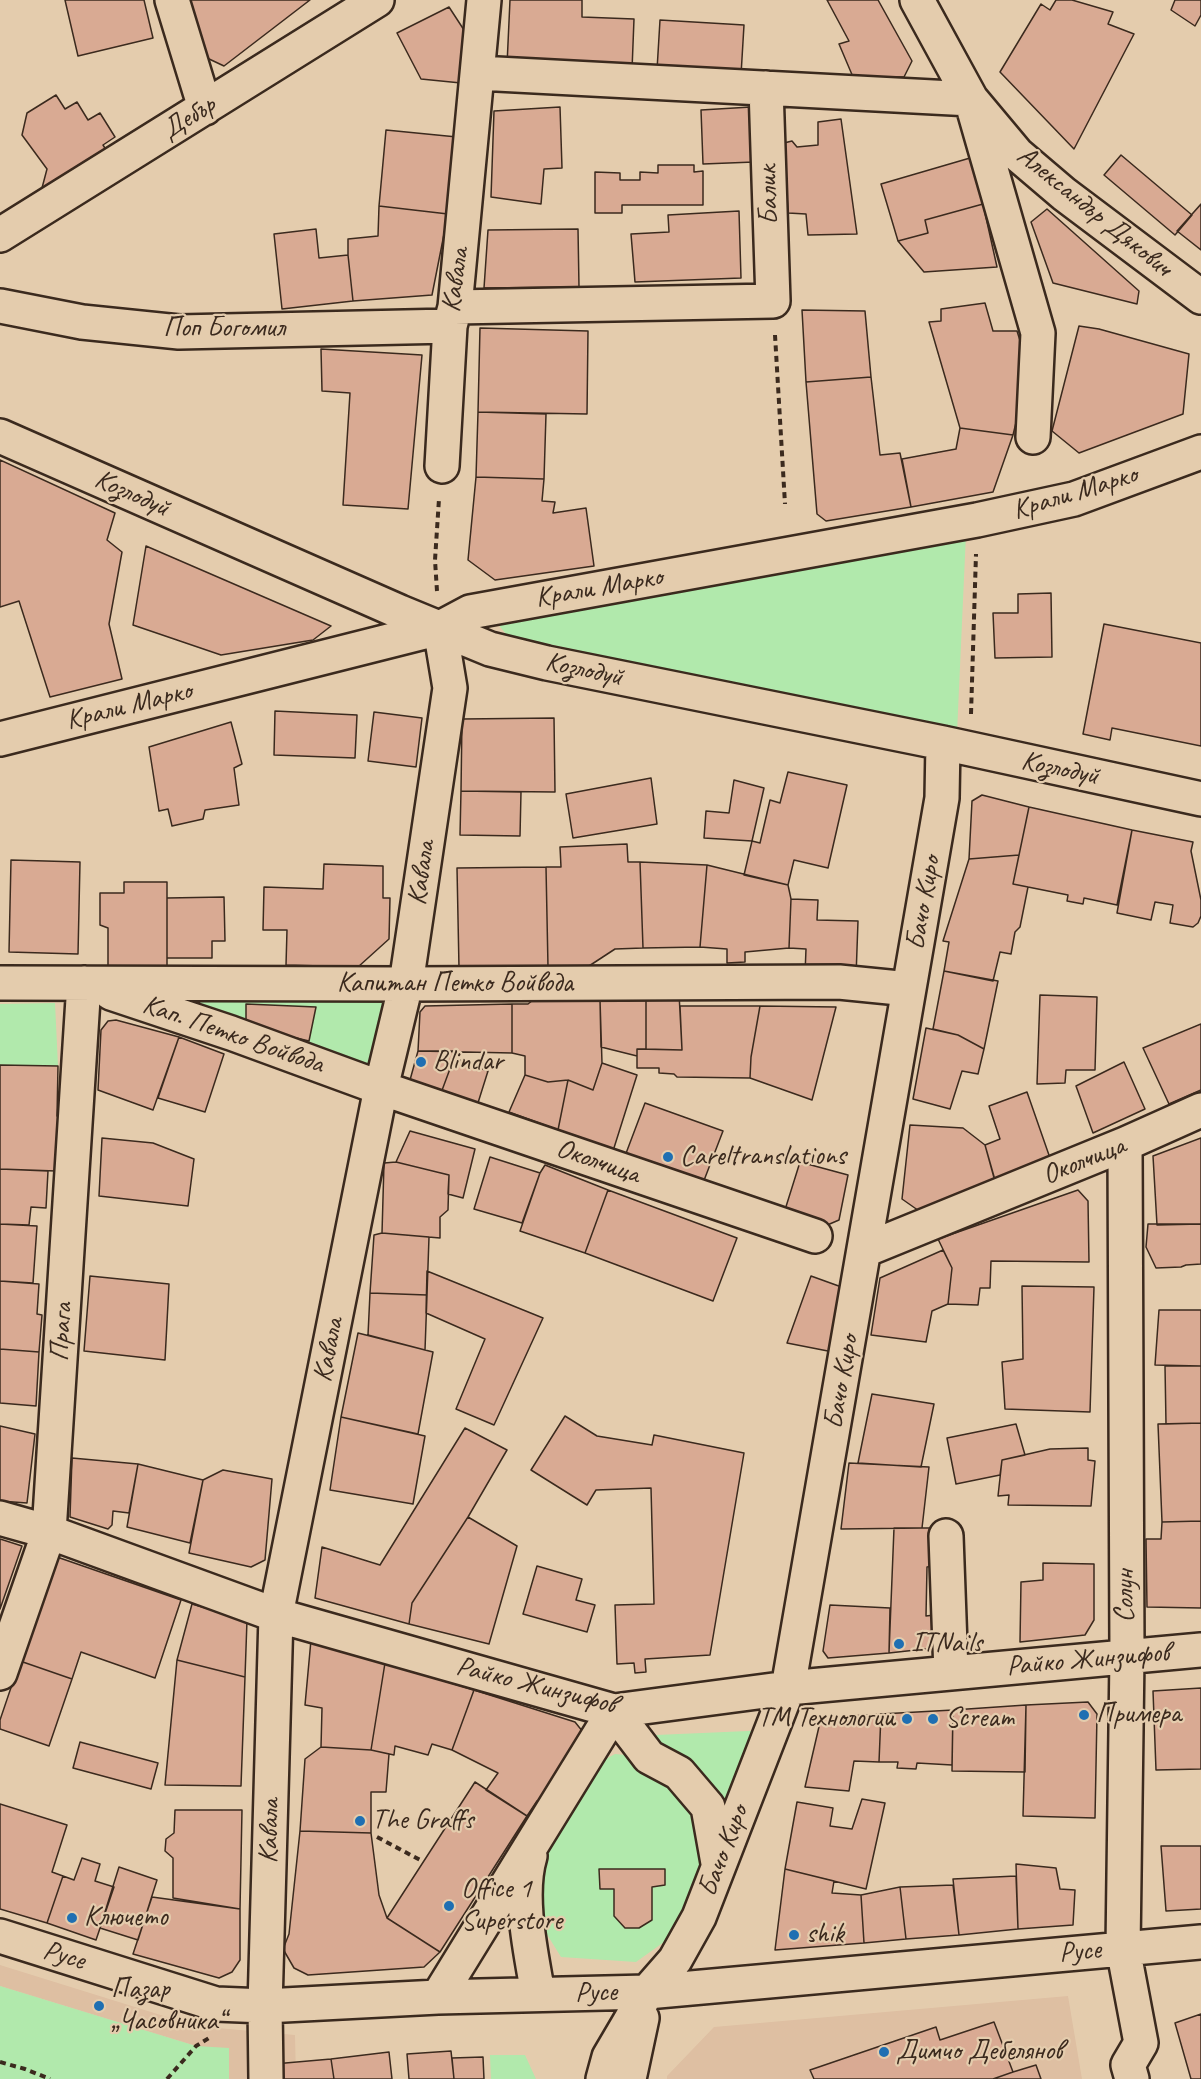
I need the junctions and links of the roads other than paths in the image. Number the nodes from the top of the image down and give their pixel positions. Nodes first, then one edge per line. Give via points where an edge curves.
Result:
1 (172, 0) edge
2 (484, 0) edge
3 (917, 0) edge
4 (364, 4) edge
5 (478, 73) junction
6 (766, 88) junction
7 (972, 99) junction
8 (205, 108) junction
9 (0, 234) edge
10 (1201, 297) edge
11 (772, 301) joint
12 (0, 306) edge
13 (453, 316) junction
14 (0, 436) edge
15 (1033, 437) dead end
16 (1201, 452) edge
17 (442, 466) road end
18 (440, 628) junction
19 (0, 739) edge
20 (956, 746) junction
21 (1201, 799) edge
22 (84, 983) junction
23 (0, 984) edge
24 (406, 984) junction
25 (909, 989) junction
26 (381, 1088) junction
27 (1201, 1110) edge
28 (1125, 1144) junction
29 (815, 1236) dead end
30 (865, 1250) junction
31 (0, 1518) edge
32 (49, 1532) junction
33 (946, 1536) dead end
34 (276, 1615) junction
35 (1201, 1650) edge
36 (1127, 1656) junction
37 (969, 1663) junction
38 (0, 1673) edge
39 (788, 1688) junction
40 (614, 1711) junction
41 (649, 1757) junction
42 (575, 1775) junction
43 (534, 1844) junction
44 (718, 1863) junction
45 (0, 1936) edge
46 (1201, 1942) edge
47 (1123, 1948) junction
48 (647, 1992) junction
49 (538, 1994) junction
50 (438, 1997) junction
51 (265, 2006) junction
52 (266, 2079) edge
53 (603, 2079) edge
54 (630, 2079) edge
55 (1132, 2079) edge

1 - 8 street
2 - 5 street, Кавала
3 - 7 street, Александър Дякович
4 - 8 street, Дебър
5 - 6 street
5 - 13 street, Кавала
6 - 7 street
6 - 11 street, Балик
7 - 10 street, Александър Дякович via 1017,154
7 - 15 street via 1038,333
8 - 9 street, Дебър
11 - 13 street, Поп Богомил
12 - 13 street, Поп Богомил via 82,322 179,332
13 - 17 street, Кавала
14 - 18 street, Козлодуй
16 - 18 street, Крали Марко via 1074,499 470,612
18 - 19 street, Крали Марко
18 - 20 street, Козлодуй via 490,649 547,663
18 - 24 street, Кавала via 450,688
20 - 21 street, Козлодуй
20 - 25 street, Бачо Киро via 942,798
22 - 23 street, Капитан Петко Войвода
22 - 24 street, Капитан Петко Войвода
22 - 26 street, Кап. Петко Войвода
22 - 32 street, Прага
24 - 25 street, Капитан Петко Войвода via 839,982
24 - 26 street, Кавала
25 - 30 street, Бачо Киро
26 - 29 street, Околчица
26 - 34 street, Кавала
27 - 28 street, Околчица
28 - 30 street, Околчица
28 - 36 street, Солун
30 - 39 street, Бачо Киро
31 - 32 street, Райко Жинзифов
32 - 34 street, Райко Жинзифов
32 - 38 street, Прага
33 - 37 street
34 - 40 street, Райко Жинзифов
34 - 51 street, Кавала
35 - 36 street, Райко Жинзифов
36 - 37 street, Райко Жинзифов
36 - 47 street, Солун
37 - 39 street, Райко Жинзифов
39 - 40 street, Райко Жинзифов
39 - 44 street, Бачо Киро
40 - 41 street
40 - 42 street
41 - 42 street via 615,1754
41 - 44 street via 680,1773 708,1807
42 - 43 street
43 - 49 street via 528,1862 525,1899
43 - 50 street
44 - 48 street, Бачо Киро via 699,1917 675,1960
45 - 51 street, Русе via 216,2004
46 - 47 street, Русе
47 - 48 street, Русе
47 - 55 street, Солун via 1141,2043 1128,2065
48 - 49 street, Русе
48 - 53 street, Бачо Киро via 609,2057
48 - 54 street
49 - 50 street, Русе
50 - 51 street, Русе
51 - 52 street, Кавала

